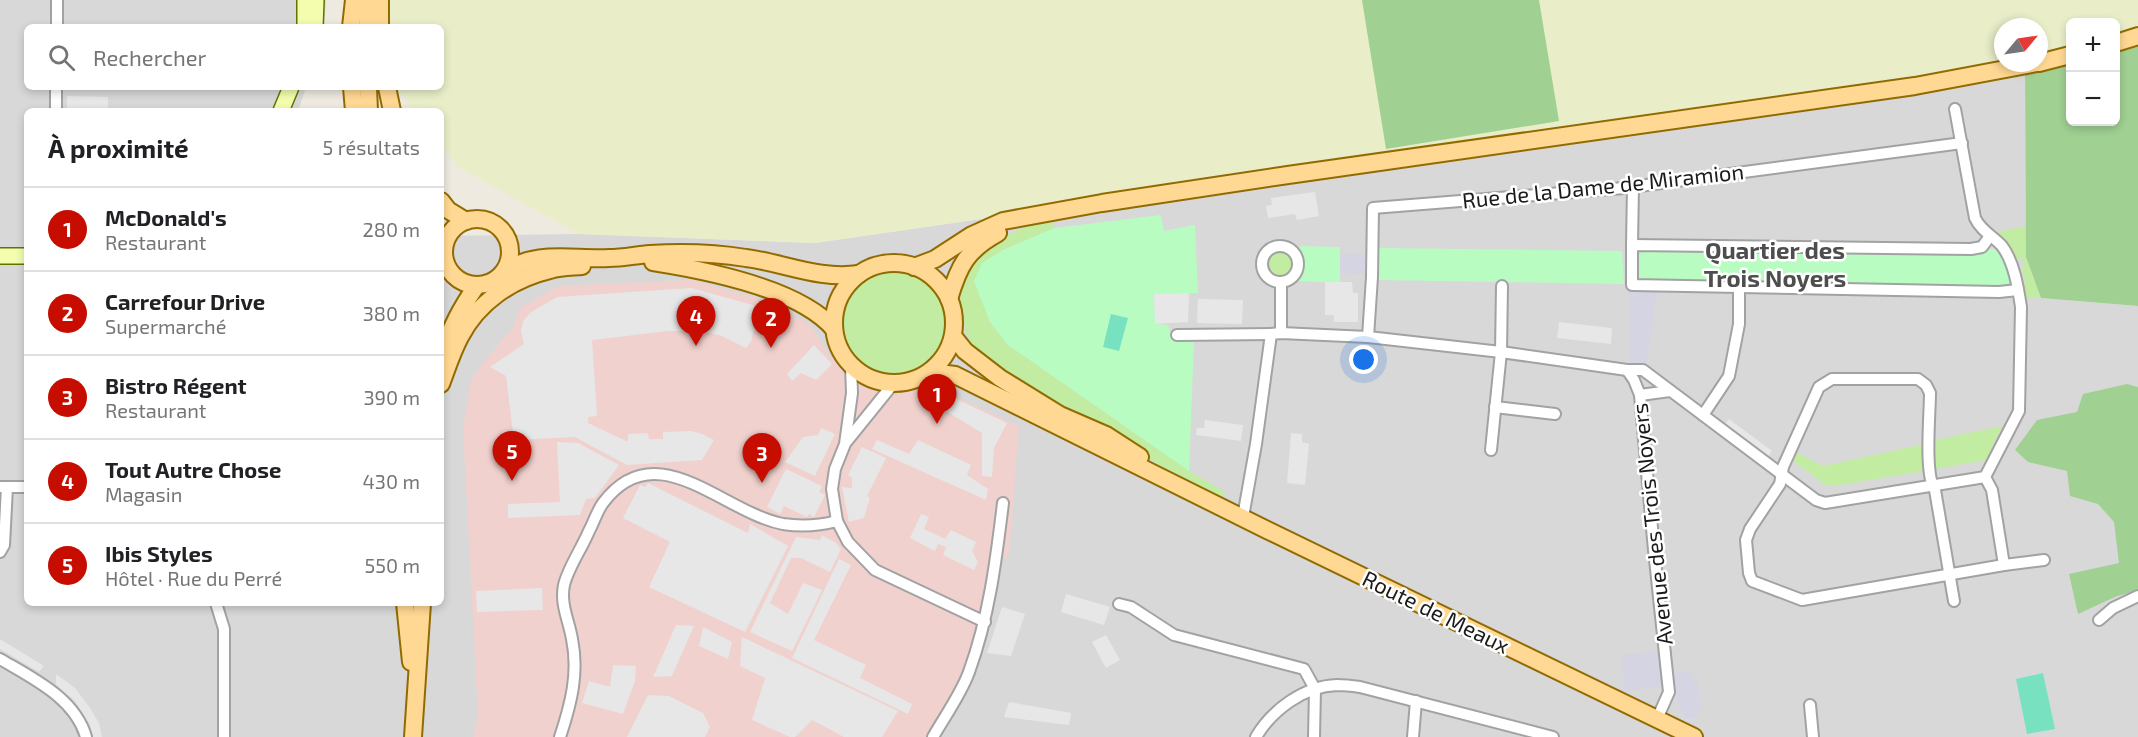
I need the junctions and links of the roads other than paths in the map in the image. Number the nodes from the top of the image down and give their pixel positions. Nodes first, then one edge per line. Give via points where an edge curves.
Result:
1 (57, 0) edge
2 (305, 0) edge
3 (316, 0) edge
4 (354, 0) edge
5 (369, 0) edge
6 (380, 0) edge
7 (57, 24) edge
8 (305, 24) edge
9 (315, 24) edge
10 (351, 24) edge
11 (367, 24) edge
12 (380, 24) edge
13 (2138, 36) edge
14 (2120, 42) edge
15 (2066, 56) edge
16 (2048, 60) edge
17 (1994, 71) edge
18 (56, 90) edge
19 (290, 90) edge
20 (299, 90) edge
21 (344, 90) edge
22 (352, 90) edge
23 (368, 90) edge
24 (388, 90) edge
25 (56, 108) edge
26 (282, 108) edge
27 (292, 108) edge
28 (344, 108) edge
29 (354, 108) edge
30 (369, 108) edge
31 (391, 108) edge
32 (1955, 109) dead end
33 (1962, 143) junction
34 (1633, 186) junction
35 (444, 205) edge
36 (1046, 213) junction
37 (466, 221) junction
38 (504, 234) junction
39 (445, 237) edge
40 (1990, 237) junction
41 (1632, 245) junction
42 (0, 256) edge
43 (24, 256) edge
44 (550, 256) junction
45 (622, 258) junction
46 (603, 259) junction
47 (914, 267) junction
48 (446, 270) edge
49 (502, 273) junction
50 (859, 274) junction
51 (1281, 282) dead end
52 (477, 285) junction
53 (1502, 286) dead end
54 (1739, 288) junction
55 (2018, 290) junction
56 (949, 299) junction
57 (834, 329) junction
58 (1276, 333) junction
59 (1177, 334) dead end
60 (953, 336) junction
61 (1368, 337) junction
62 (1501, 352) junction
63 (444, 358) edge
64 (851, 366) junction
65 (1626, 370) junction
66 (931, 372) junction
67 (444, 377) edge
68 (893, 384) junction
69 (1670, 391) junction
70 (1640, 395) junction
71 (1495, 407) junction
72 (1555, 414) dead end
73 (1703, 416) junction
74 (845, 444) junction
75 (1491, 450) dead end
76 (1781, 473) junction
77 (1985, 477) junction
78 (1180, 486) junction
79 (1932, 486) junction
80 (3, 487) edge
81 (24, 487) edge
82 (1002, 503) dead end
83 (1243, 518) junction
84 (837, 521) junction
85 (0, 552) edge
86 (2044, 560) dead end
87 (2004, 565) junction
88 (1948, 575) junction
89 (2138, 596) edge
90 (1954, 601) dead end
91 (1119, 604) dead end
92 (217, 606) edge
93 (405, 606) edge
94 (411, 606) edge
95 (422, 606) edge
96 (2099, 620) dead end
97 (985, 622) junction
98 (0, 658) edge
99 (411, 662) junction
100 (1315, 689) junction
101 (1416, 701) junction
102 (1810, 705) dead end
103 (1657, 719) junction
104 (1511, 725) junction
105 (86, 737) edge
106 (224, 737) edge
107 (405, 737) edge
108 (413, 737) edge
109 (560, 737) edge
110 (933, 737) edge
111 (1256, 737) edge
112 (1314, 737) edge
113 (1413, 737) edge
114 (1510, 737) edge
115 (1553, 737) edge
116 (1694, 737) edge
117 (1813, 737) edge

1 - 7 street
2 - 8 main road
3 - 9 main road
4 - 10 main road
5 - 11 main road
6 - 12 main road
13 - 14 main road
15 - 16 main road
17 - 36 main road
18 - 25 street
19 - 26 main road
20 - 27 main road
21 - 28 main road
22 - 29 main road
23 - 30 main road
24 - 31 main road
32 - 33 street
33 - 34 street, Rue de la Dame de Miramion
33 - 40 street via 1975,218
34 - 41 street
34 - 61 street, Rue de la Dame de Miramion via 1373,208
35 - 37 main road
36 - 47 main road via 991,225 946,253
36 - 56 main road via 1003,230 979,245 961,264
37 - 38 main road via 487,221
37 - 39 main road
38 - 44 main road via 521,246
38 - 49 main road via 509,254
39 - 48 main road
40 - 41 street via 1982,247 1971,249
40 - 55 street via 2006,253
41 - 54 street via 1632,285
42 - 43 main road
44 - 46 main road
44 - 49 main road via 527,260
45 - 46 main road
45 - 50 main road via 659,254 745,257 826,276
45 - 57 main road via 693,268 743,281 808,308
46 - 67 main road via 550,270 492,297 476,312 460,337
47 - 50 main road via 884,264
47 - 56 main road via 937,281
48 - 52 main road via 467,284
49 - 52 main road
50 - 57 main road via 839,298
51 - 58 street
52 - 63 main road via 448,337
53 - 62 street
54 - 55 street
54 - 73 street via 1739,324 1729,376
55 - 77 street via 2019,411
56 - 60 main road
57 - 64 main road via 838,347
58 - 59 street, Avenue des Trois Noyers
58 - 61 street, Avenue des Trois Noyers
58 - 83 street
60 - 66 main road via 946,354
60 - 78 main road, Route de Meaux via 964,351 1000,378 1060,415 1106,435
61 - 62 street, Avenue des Trois Noyers
62 - 65 street, Avenue des Trois Noyers
62 - 71 street
64 - 68 main road via 872,380
64 - 74 street via 852,393
65 - 69 street via 1643,370
65 - 70 street, Avenue des Trois Noyers
66 - 68 main road via 910,382
66 - 78 main road, Route de Meaux via 955,375
68 - 74 street
69 - 70 street
69 - 73 street
70 - 103 street, Avenue des Trois Noyers via 1669,692
71 - 72 street
71 - 75 street
73 - 76 street
74 - 84 street via 832,489
76 - 79 street via 1825,503
76 - 79 street via 1819,387 1832,379 1918,379 1930,393
76 - 88 street via 1780,484 1746,540 1749,573 1757,585 1802,600
77 - 79 street
77 - 87 street via 1992,490
78 - 83 main road, Route de Meaux
79 - 88 street
80 - 81 street
80 - 85 street via 4,544
82 - 97 street
83 - 103 main road, Route de Meaux
84 - 97 street via 848,542 875,570
84 - 109 street via 804,527 782,524 676,476 658,473 635,476 617,487 602,504 564,584 562,600 572,638 575,676 572,701
86 - 87 street
87 - 88 street
88 - 90 street
89 - 96 street via 2112,608
91 - 100 street via 1131,607 1174,635 1304,669
92 - 106 street via 224,629
93 - 99 main road
94 - 99 main road
95 - 108 main road
97 - 110 street via 968,674
98 - 105 street via 44,685 71,708
99 - 107 main road
100 - 101 street via 1335,685 1360,687
100 - 111 street via 1281,708
100 - 112 street
101 - 104 street
101 - 113 street
102 - 117 street
103 - 116 main road, Route de Meaux
104 - 114 street
104 - 115 street

